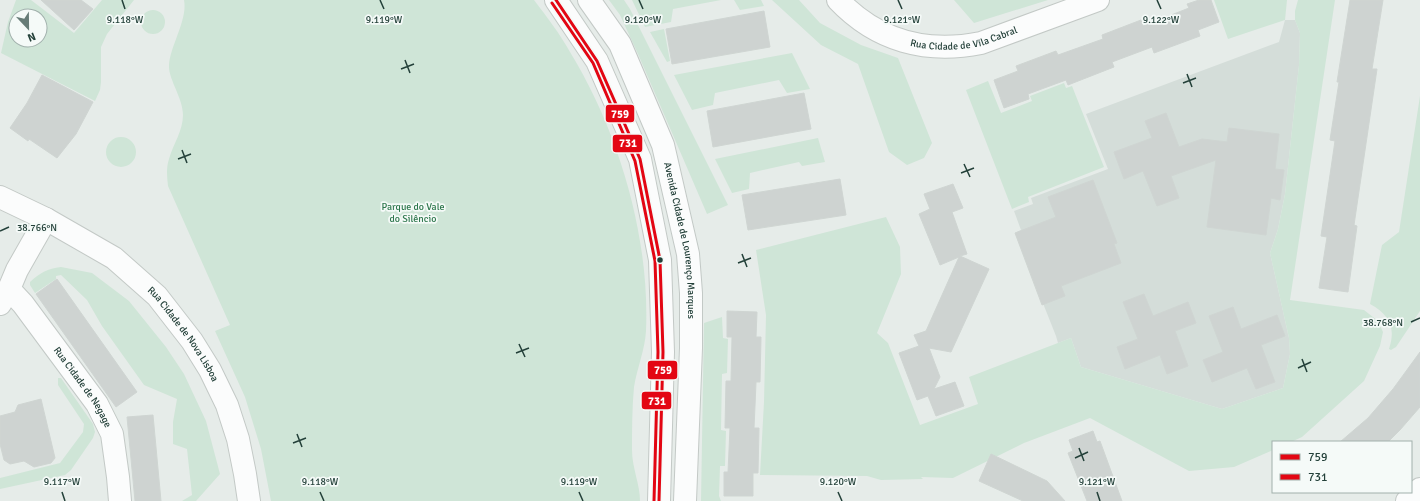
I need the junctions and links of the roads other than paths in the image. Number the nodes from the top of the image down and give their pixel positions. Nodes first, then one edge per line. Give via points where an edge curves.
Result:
1 (556, 0) edge
2 (589, 0) edge
3 (838, 0) edge
4 (1098, 0) edge
5 (0, 197) edge
6 (46, 219) junction
7 (4, 296) edge
8 (1420, 489) edge
9 (120, 501) edge
10 (249, 501) edge
11 (659, 501) edge
12 (685, 501) edge
13 (1407, 501) edge

1 - 11 street via 597,61 640,159 660,260 663,352
2 - 12 street, Avenida Cidade de Lourenço Marques via 620,44 663,145 688,254 692,293
3 - 4 street, Rua Cidade de Vila Cabral via 881,33 913,44 947,48 981,43
5 - 6 street, Rua Cidade de Nova Lisboa
6 - 7 street
6 - 10 street, Rua Cidade de Nova Lisboa via 114,258 157,296 192,341 227,405 238,439
7 - 9 street, Rua Cidade de Negage via 24,304 97,404 112,434
8 - 13 street

